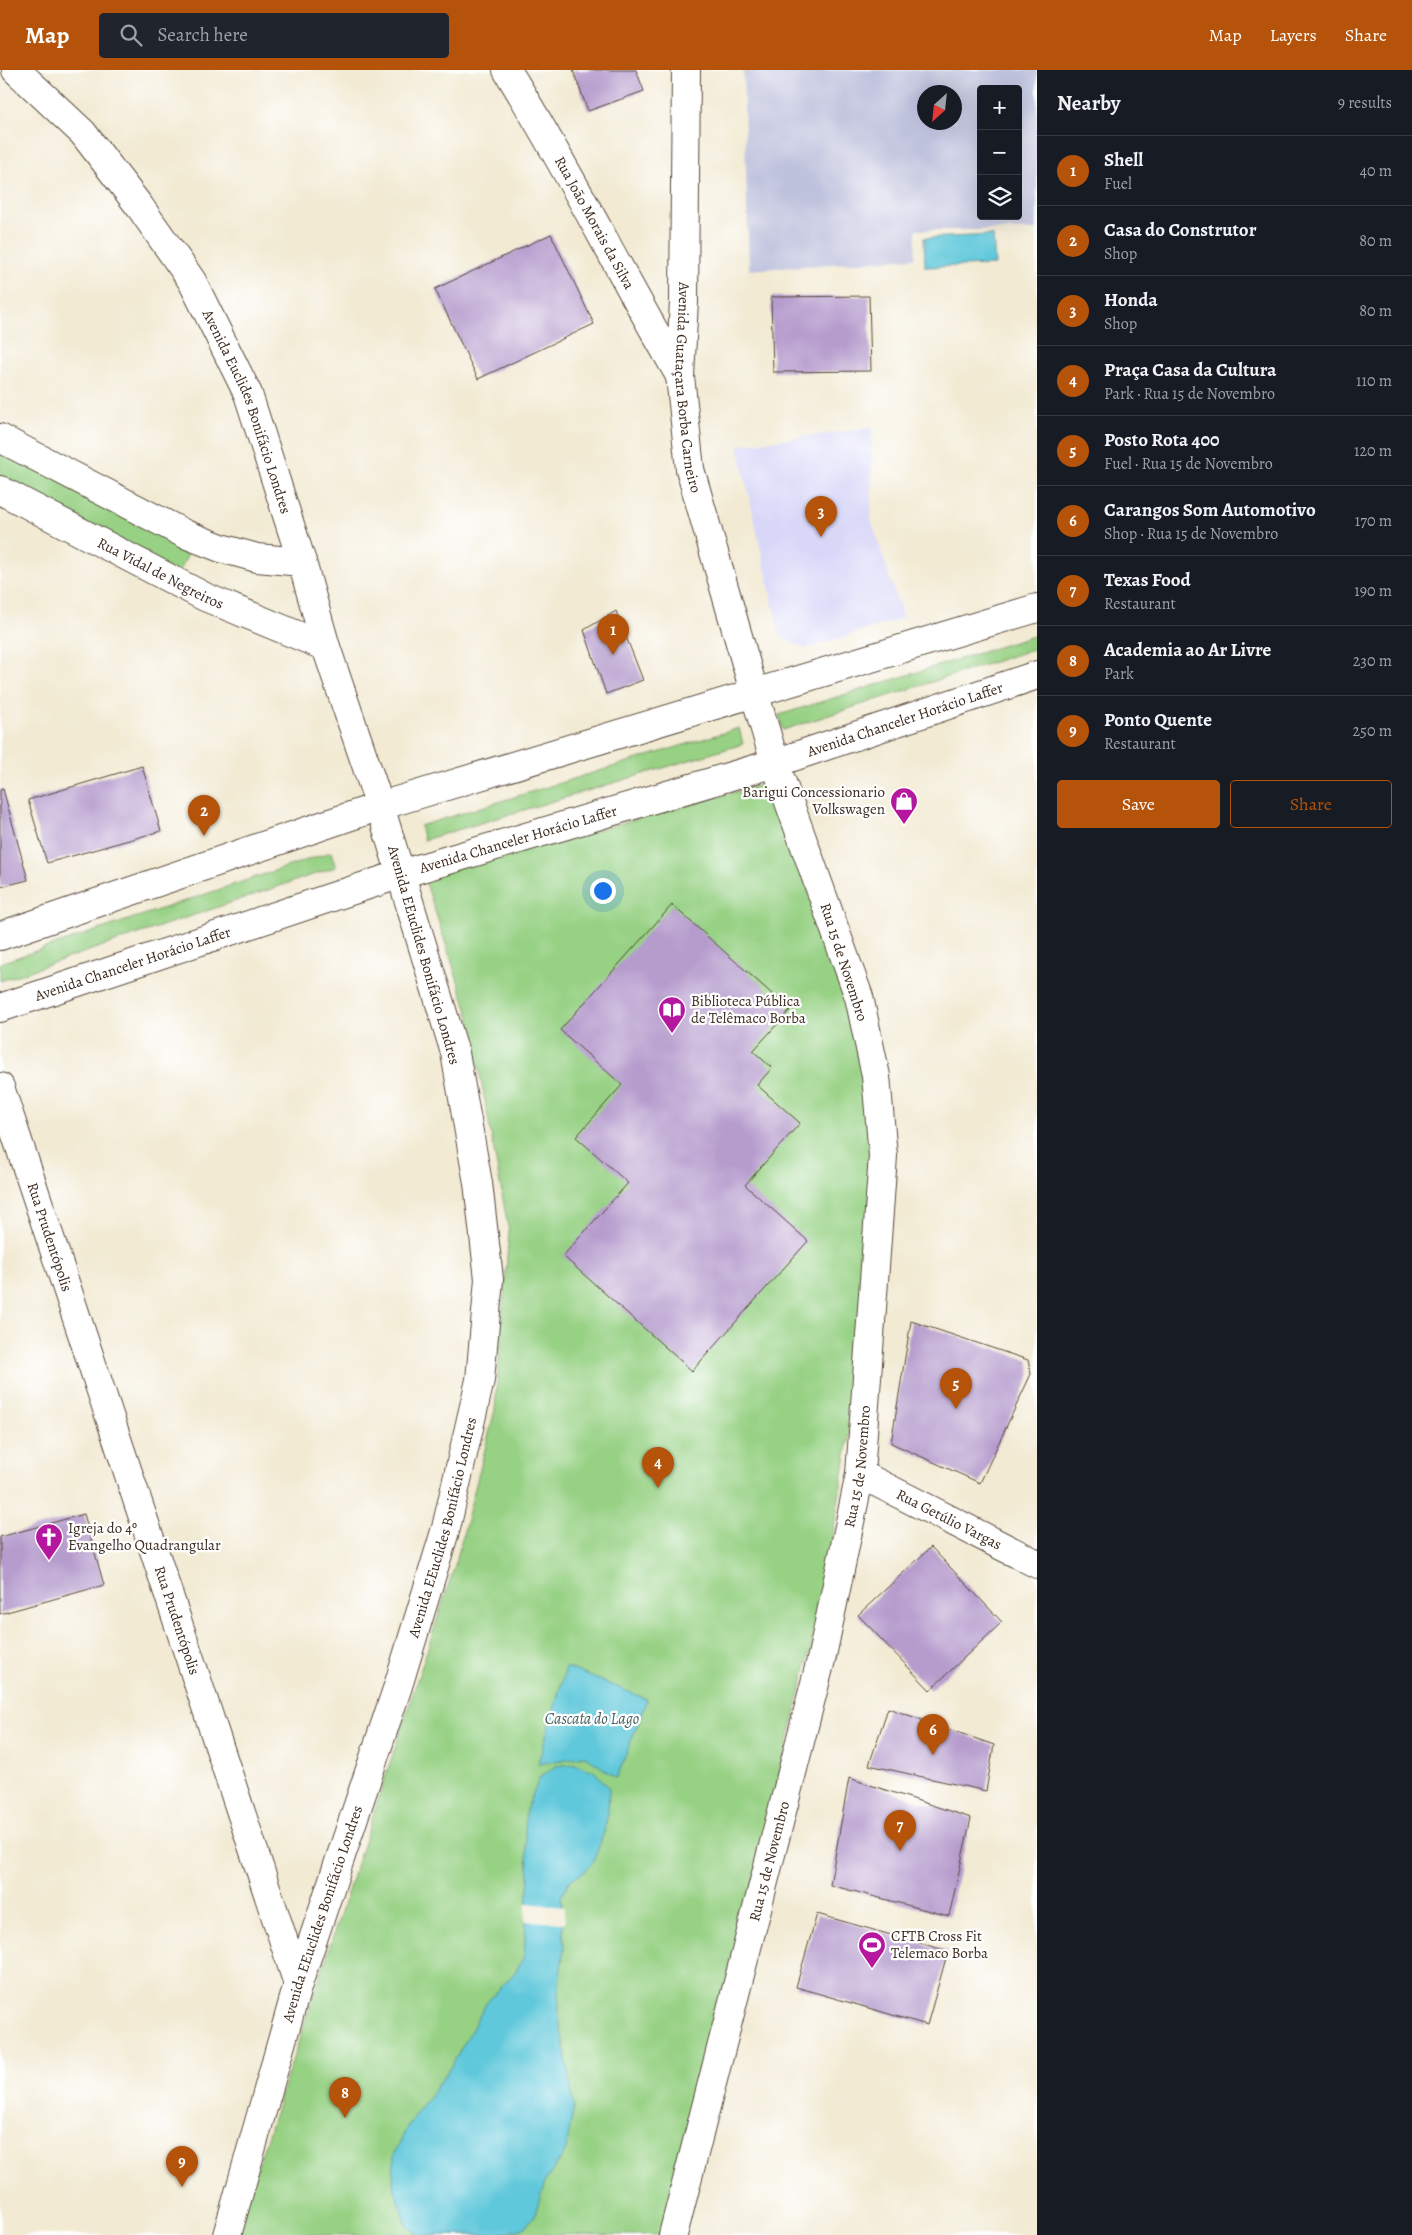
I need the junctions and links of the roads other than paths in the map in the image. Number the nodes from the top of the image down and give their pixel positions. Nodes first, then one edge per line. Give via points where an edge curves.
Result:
1 (16, 70) edge
2 (507, 70) edge
3 (686, 70) edge
4 (680, 376) junction
5 (0, 438) edge
6 (0, 490) edge
7 (302, 562) junction
8 (1037, 608) edge
9 (326, 647) junction
10 (1037, 675) edge
11 (755, 695) junction
12 (775, 763) junction
13 (380, 806) junction
14 (402, 874) junction
15 (0, 936) edge
16 (0, 1008) edge
17 (0, 1087) edge
18 (860, 1474) junction
19 (1037, 1564) edge
20 (298, 1984) junction
21 (227, 2235) edge
22 (673, 2235) edge

1 - 7 main road, Avenida Euclides Bonifácio Londres via 82,133 192,280 248,394
2 - 4 main road, Rua João Morais da Silva via 540,123
3 - 4 main road, Avenida Guataçara Borba Carneiro via 684,301
4 - 11 main road, Avenida Guataçara Borba Carneiro via 690,469
5 - 7 main road via 185,534 256,558
6 - 9 main road, Rua Vidal de Negreiros via 205,597
7 - 9 main road, Avenida Euclides Bonifácio Londres
8 - 11 main road
9 - 13 main road, Avenida Euclides Bonifácio Londres
10 - 12 main road, Avenida Chanceler Horácio Laffer
11 - 12 main road, Rua 15 de Novembro
11 - 13 main road
12 - 14 main road, Avenida Chanceler Horácio Laffer
12 - 18 main road, Rua 15 de Novembro via 858,997 876,1076 883,1156
13 - 14 main road, Avenida EEuclides Bonifácio Londres
13 - 15 main road
14 - 16 main road, Avenida Chanceler Horácio Laffer
14 - 20 main road, Avenida EEuclides Bonifácio Londres via 455,1053 478,1183 490,1279 480,1380 446,1528 398,1686
17 - 20 main road, Rua Prudentópolis
18 - 19 main road, Rua Getúlio Vargas
18 - 22 main road, Rua 15 de Novembro via 822,1656
20 - 21 main road, Avenida EEuclides Bonifácio Londres

